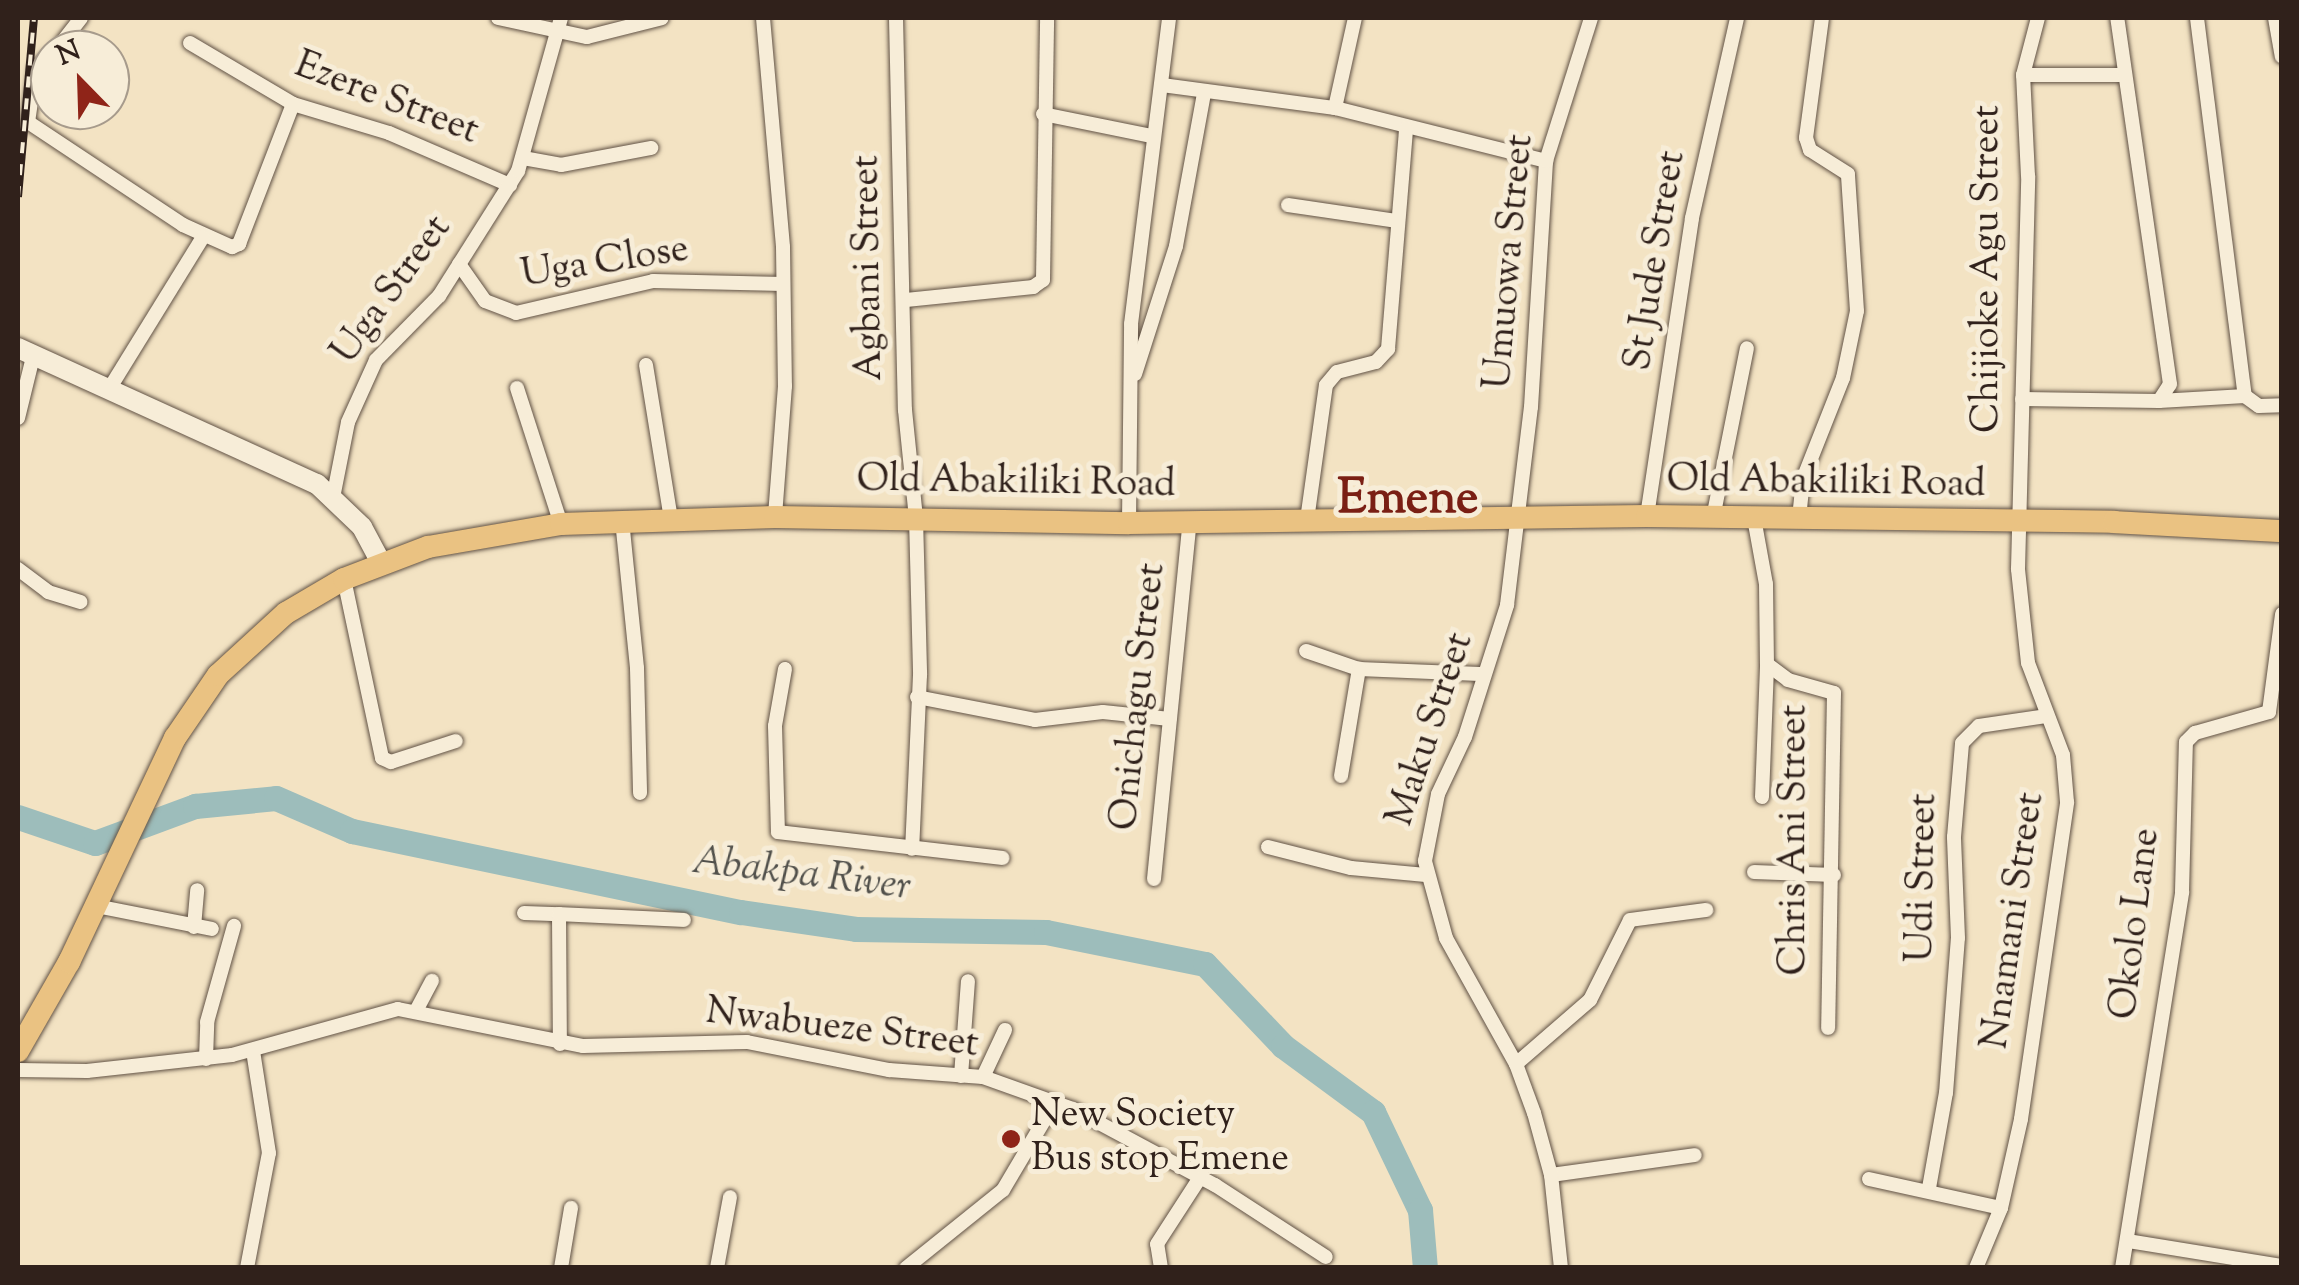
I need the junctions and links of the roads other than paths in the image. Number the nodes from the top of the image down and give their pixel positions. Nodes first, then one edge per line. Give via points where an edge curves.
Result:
1 (498, 18) edge
2 (560, 18) edge
3 (662, 18) edge
4 (763, 18) edge
5 (896, 18) edge
6 (1047, 18) edge
7 (1170, 18) edge
8 (1356, 18) edge
9 (1591, 18) edge
10 (1736, 18) edge
11 (1822, 18) edge
12 (2038, 18) edge
13 (2117, 18) edge
14 (2197, 18) edge
15 (2276, 18) edge
16 (557, 35) junction
17 (190, 43) dead end
18 (2282, 56) edge
19 (2023, 75) junction
20 (2124, 75) junction
21 (1162, 85) junction
22 (1204, 94) junction
23 (292, 104) junction
24 (1336, 108) junction
25 (1043, 114) junction
26 (40, 130) edge
27 (1406, 130) junction
28 (1151, 136) junction
29 (651, 148) dead end
30 (523, 158) junction
31 (1546, 161) junction
32 (510, 185) junction
33 (1288, 205) dead end
34 (1396, 221) junction
35 (204, 236) junction
36 (459, 264) junction
37 (784, 284) junction
38 (906, 300) junction
39 (1746, 348) dead end
40 (26, 350) edge
41 (646, 365) dead end
42 (1135, 375) junction
43 (110, 386) junction
44 (518, 388) dead end
45 (2245, 396) junction
46 (2022, 400) junction
47 (2160, 401) junction
48 (2282, 405) edge
49 (18, 418) edge
50 (333, 498) junction
51 (1647, 516) junction
52 (776, 517) junction
53 (1516, 517) junction
54 (916, 518) junction
55 (1714, 518) junction
56 (1754, 518) junction
57 (1800, 518) junction
58 (622, 520) junction
59 (671, 520) junction
60 (1307, 520) junction
61 (1129, 522) junction
62 (1190, 522) junction
63 (2019, 522) junction
64 (561, 524) junction
65 (2282, 531) edge
66 (381, 562) junction
67 (18, 569) edge
68 (344, 579) junction
69 (81, 602) dead end
70 (2282, 614) edge
71 (1306, 651) dead end
72 (1767, 664) junction
73 (784, 669) dead end
74 (1358, 669) junction
75 (1480, 674) junction
76 (917, 697) junction
77 (2047, 716) junction
78 (1170, 720) junction
79 (456, 742) dead end
80 (1341, 776) dead end
81 (640, 792) dead end
82 (1762, 797) dead end
83 (1268, 847) dead end
84 (912, 849) junction
85 (1002, 858) dead end
86 (1754, 872) dead end
87 (1426, 875) junction
88 (1834, 875) junction
89 (1154, 879) dead end
90 (197, 890) dead end
91 (100, 897) junction
92 (1706, 910) dead end
93 (524, 913) dead end
94 (559, 914) junction
95 (684, 920) dead end
96 (234, 926) dead end
97 (194, 927) junction
98 (212, 929) dead end
99 (432, 980) dead end
100 (968, 981) dead end
101 (417, 1009) junction
102 (1828, 1028) dead end
103 (1006, 1030) dead end
104 (560, 1044) junction
105 (253, 1051) junction
106 (18, 1052) edge
107 (206, 1059) junction
108 (1516, 1064) junction
109 (18, 1070) edge
110 (960, 1076) junction
111 (982, 1078) junction
112 (1055, 1102) junction
113 (1695, 1155) dead end
114 (1550, 1175) junction
115 (1199, 1179) junction
116 (1870, 1179) dead end
117 (1929, 1188) junction
118 (730, 1198) dead end
119 (572, 1208) dead end
120 (2001, 1208) junction
121 (2128, 1241) junction
122 (1326, 1257) dead end
123 (2282, 1266) edge
124 (247, 1268) edge
125 (561, 1268) edge
126 (717, 1268) edge
127 (906, 1268) edge
128 (1161, 1268) edge
129 (1561, 1268) edge
130 (1976, 1268) edge
131 (2122, 1268) edge

1 - 16 street
2 - 16 street, Uga Street
3 - 16 street via 587,37
4 - 37 street
5 - 38 street, Agbani Street
6 - 25 street
7 - 21 street
8 - 24 street
9 - 31 street, Umuowa Street
10 - 51 street, St Jude Street via 1692,218
11 - 57 street via 1806,138 1810,150 1848,174 1857,311 1843,378 1803,480
12 - 19 street, Chijioke Agu Street
13 - 20 street
14 - 45 street
15 - 18 street
16 - 30 street, Uga Street
17 - 23 street, Ezere Street
19 - 20 street
19 - 46 street, Chijioke Agu Street via 2028,176
20 - 47 street via 2170,361 2170,384
21 - 22 street
21 - 28 street
22 - 24 street
22 - 42 street via 1176,246 1154,333
23 - 32 street, Ezere Street via 389,133
23 - 35 street via 239,244
24 - 27 street
25 - 28 street
25 - 38 street via 1043,280 1033,287
26 - 35 street
27 - 31 street
27 - 34 street
28 - 42 street via 1131,324
29 - 30 street via 561,165
30 - 32 street, Uga Street
31 - 53 street, Umuowa Street via 1531,407
32 - 36 street, Uga Street
33 - 34 street
34 - 60 street via 1388,349 1376,362 1337,372 1326,385
35 - 43 street
36 - 37 street, Uga Close via 486,301 516,313 653,281
36 - 50 street, Uga Street via 440,296 388,344 367,376 348,422
37 - 52 street
38 - 54 street, Agbani Street via 905,410
39 - 55 street
40 - 43 main road
40 - 49 street
41 - 59 street
42 - 61 street
43 - 50 main road
44 - 64 street
45 - 47 street
45 - 48 street via 2259,406
46 - 47 street
46 - 63 street, Chijioke Agu Street
50 - 66 main road via 362,527
51 - 53 main road, Old Abakiliki Road
51 - 55 main road, Old Abakiliki Road
52 - 54 main road, Old Abakiliki Road
52 - 59 main road, Old Abakiliki Road
53 - 60 main road, Old Abakiliki Road
53 - 75 street, Maku Street via 1507,605
54 - 61 main road, Old Abakiliki Road
54 - 76 street, Agbani Street
55 - 56 main road, Old Abakiliki Road
56 - 57 main road, Old Abakiliki Road
56 - 72 street, Chris Ani Street via 1766,584
57 - 63 main road, Old Abakiliki Road
58 - 59 main road, Old Abakiliki Road
58 - 64 main road, Old Abakiliki Road
58 - 81 street via 638,668
60 - 62 main road, Old Abakiliki Road
61 - 62 main road, Old Abakiliki Road
62 - 78 street, Onichagu Street
63 - 65 main road, Old Abakiliki Road
63 - 77 street, Nnamani Street via 2024,638
64 - 66 main road, Old Abakiliki Road via 486,534
66 - 68 main road, Old Abakiliki Road
67 - 69 street via 48,592
68 - 79 street via 382,758 390,762
68 - 91 main road, Old Abakiliki Road via 238,652 175,738
70 - 121 street, Okolo Lane via 2269,712 2195,733 2186,742 2182,892
71 - 74 street
72 - 82 street
72 - 88 street, Chris Ani Street via 1788,680 1834,693
73 - 84 street via 775,726 778,832
74 - 75 street
74 - 80 street
75 - 87 street, Maku Street via 1465,738 1438,794
76 - 78 street via 1035,720 1103,712
76 - 84 street, Agbani Street
77 - 117 street, Udi Street via 1979,726 1962,743 1954,837 1958,938 1944,1108
77 - 120 street, Nnamani Street via 2063,755 2067,802 2046,966
78 - 89 street, Onichagu Street
83 - 87 street via 1331,864
84 - 85 street
86 - 88 street
87 - 108 street, Maku Street via 1460,971
88 - 102 street, Chris Ani Street
90 - 97 street
91 - 97 street
91 - 106 main road, Old Abakiliki Road
92 - 108 street via 1630,920 1590,1000
93 - 94 street
94 - 95 street
94 - 104 street
96 - 107 street via 207,1022
97 - 98 street
99 - 101 street
100 - 110 street
101 - 104 street, Nwabueze Street
101 - 105 street, Nwabueze Street via 326,1024
103 - 111 street
104 - 110 street, Nwabueze Street via 610,1049 747,1042
105 - 107 street, Nwabueze Street
105 - 124 street via 269,1153
107 - 109 street, Nwabueze Street via 87,1071
108 - 114 street, Maku Street
110 - 111 street, Nwabueze Street
111 - 112 street, Nwabueze Street
112 - 115 street, Nwabueze Street
112 - 127 street via 1003,1190
113 - 114 street
114 - 129 street, Maku Street
115 - 122 street, Nwabueze Street
115 - 128 street via 1157,1244
116 - 117 street
117 - 120 street
118 - 126 street
119 - 125 street
120 - 130 street, Nnamani Street
121 - 123 street
121 - 131 street

